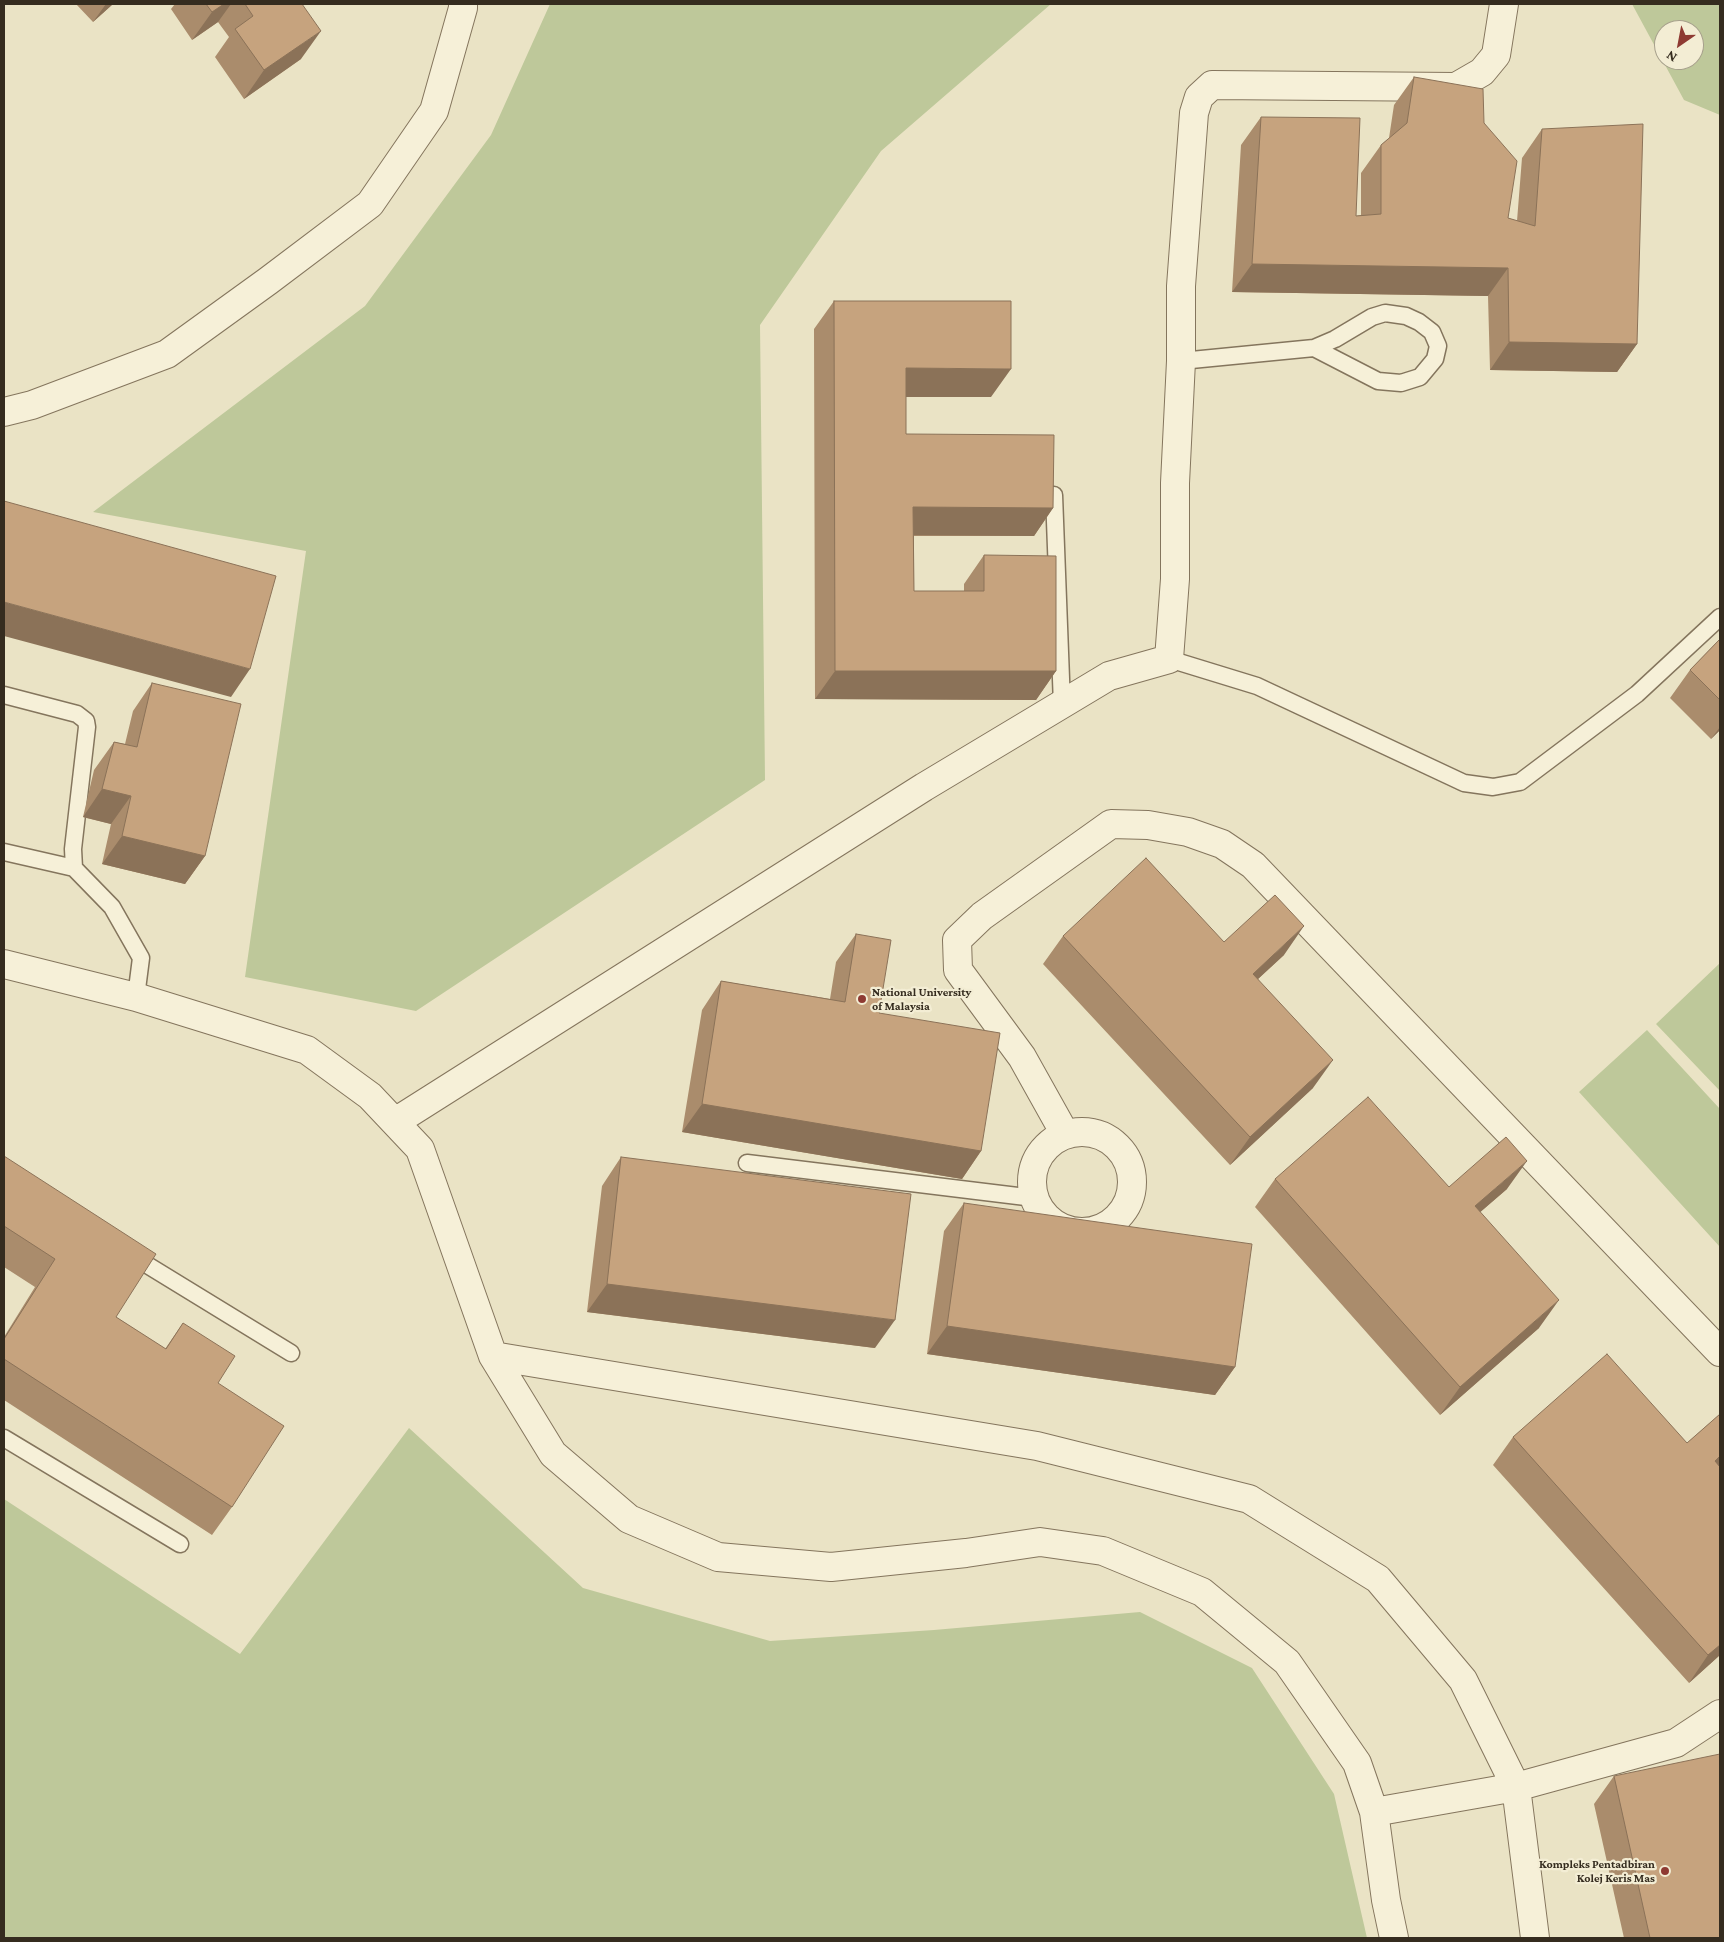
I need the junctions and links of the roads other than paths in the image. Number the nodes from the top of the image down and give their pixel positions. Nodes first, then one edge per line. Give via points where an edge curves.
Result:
1 (463, 4) edge
2 (1504, 4) edge
3 (1314, 348) junction
4 (1181, 361) junction
5 (4, 412) edge
6 (1054, 495) edge
7 (1720, 617) edge
8 (1168, 659) junction
9 (4, 695) edge
10 (1062, 705) junction
11 (4, 852) edge
12 (74, 868) junction
13 (4, 964) edge
14 (136, 997) junction
15 (395, 1122) junction
16 (1065, 1134) junction
17 (747, 1163) edge
18 (1034, 1198) junction
19 (122, 1249) edge
20 (1720, 1352) edge
21 (291, 1353) dead end
22 (493, 1356) junction
23 (4, 1438) edge
24 (180, 1544) dead end
25 (1720, 1714) edge
26 (1516, 1787) junction
27 (1374, 1812) junction
28 (1394, 1938) edge
29 (1535, 1938) edge

1 - 5 street via 434,111 370,204 167,354 32,405
2 - 4 street via 1496,55 1482,72 1456,87 1212,85 1199,97 1194,113 1181,286
3 - 3 lane via 1378,381 1401,383 1420,377 1435,360 1438,346 1432,332 1419,322 1385,313
3 - 4 lane
4 - 8 street via 1175,483 1175,579
6 - 10 lane
7 - 8 lane via 1637,694 1520,782 1493,787 1464,782 1258,686
8 - 10 street via 1109,676
9 - 12 lane via 77,714 86,721 73,849
10 - 15 street via 916,792
11 - 12 lane
12 - 14 lane via 112,907 141,958
13 - 14 street
14 - 15 street via 307,1050 370,1096
15 - 22 street via 420,1149
16 - 18 street via 1051,1141 1033,1167 1031,1183
16 - 18 street via 1082,1131 1114,1142 1131,1171 1128,1204 1118,1218 1104,1228 1088,1232 1071,1231 1055,1225 1042,1213
16 - 20 street via 1022,1057 958,970 958,940 982,916 1111,824 1148,825 1196,835 1222,844 1252,865
17 - 18 lane
19 - 21 lane
22 - 26 street via 1037,1446 1249,1498 1378,1579 1463,1680
22 - 27 street via 553,1454 629,1519 718,1557 831,1567 1040,1542 1103,1550 1202,1592 1287,1662 1357,1763
23 - 24 lane
25 - 26 street via 1676,1743
26 - 27 street
26 - 29 street
27 - 28 street

